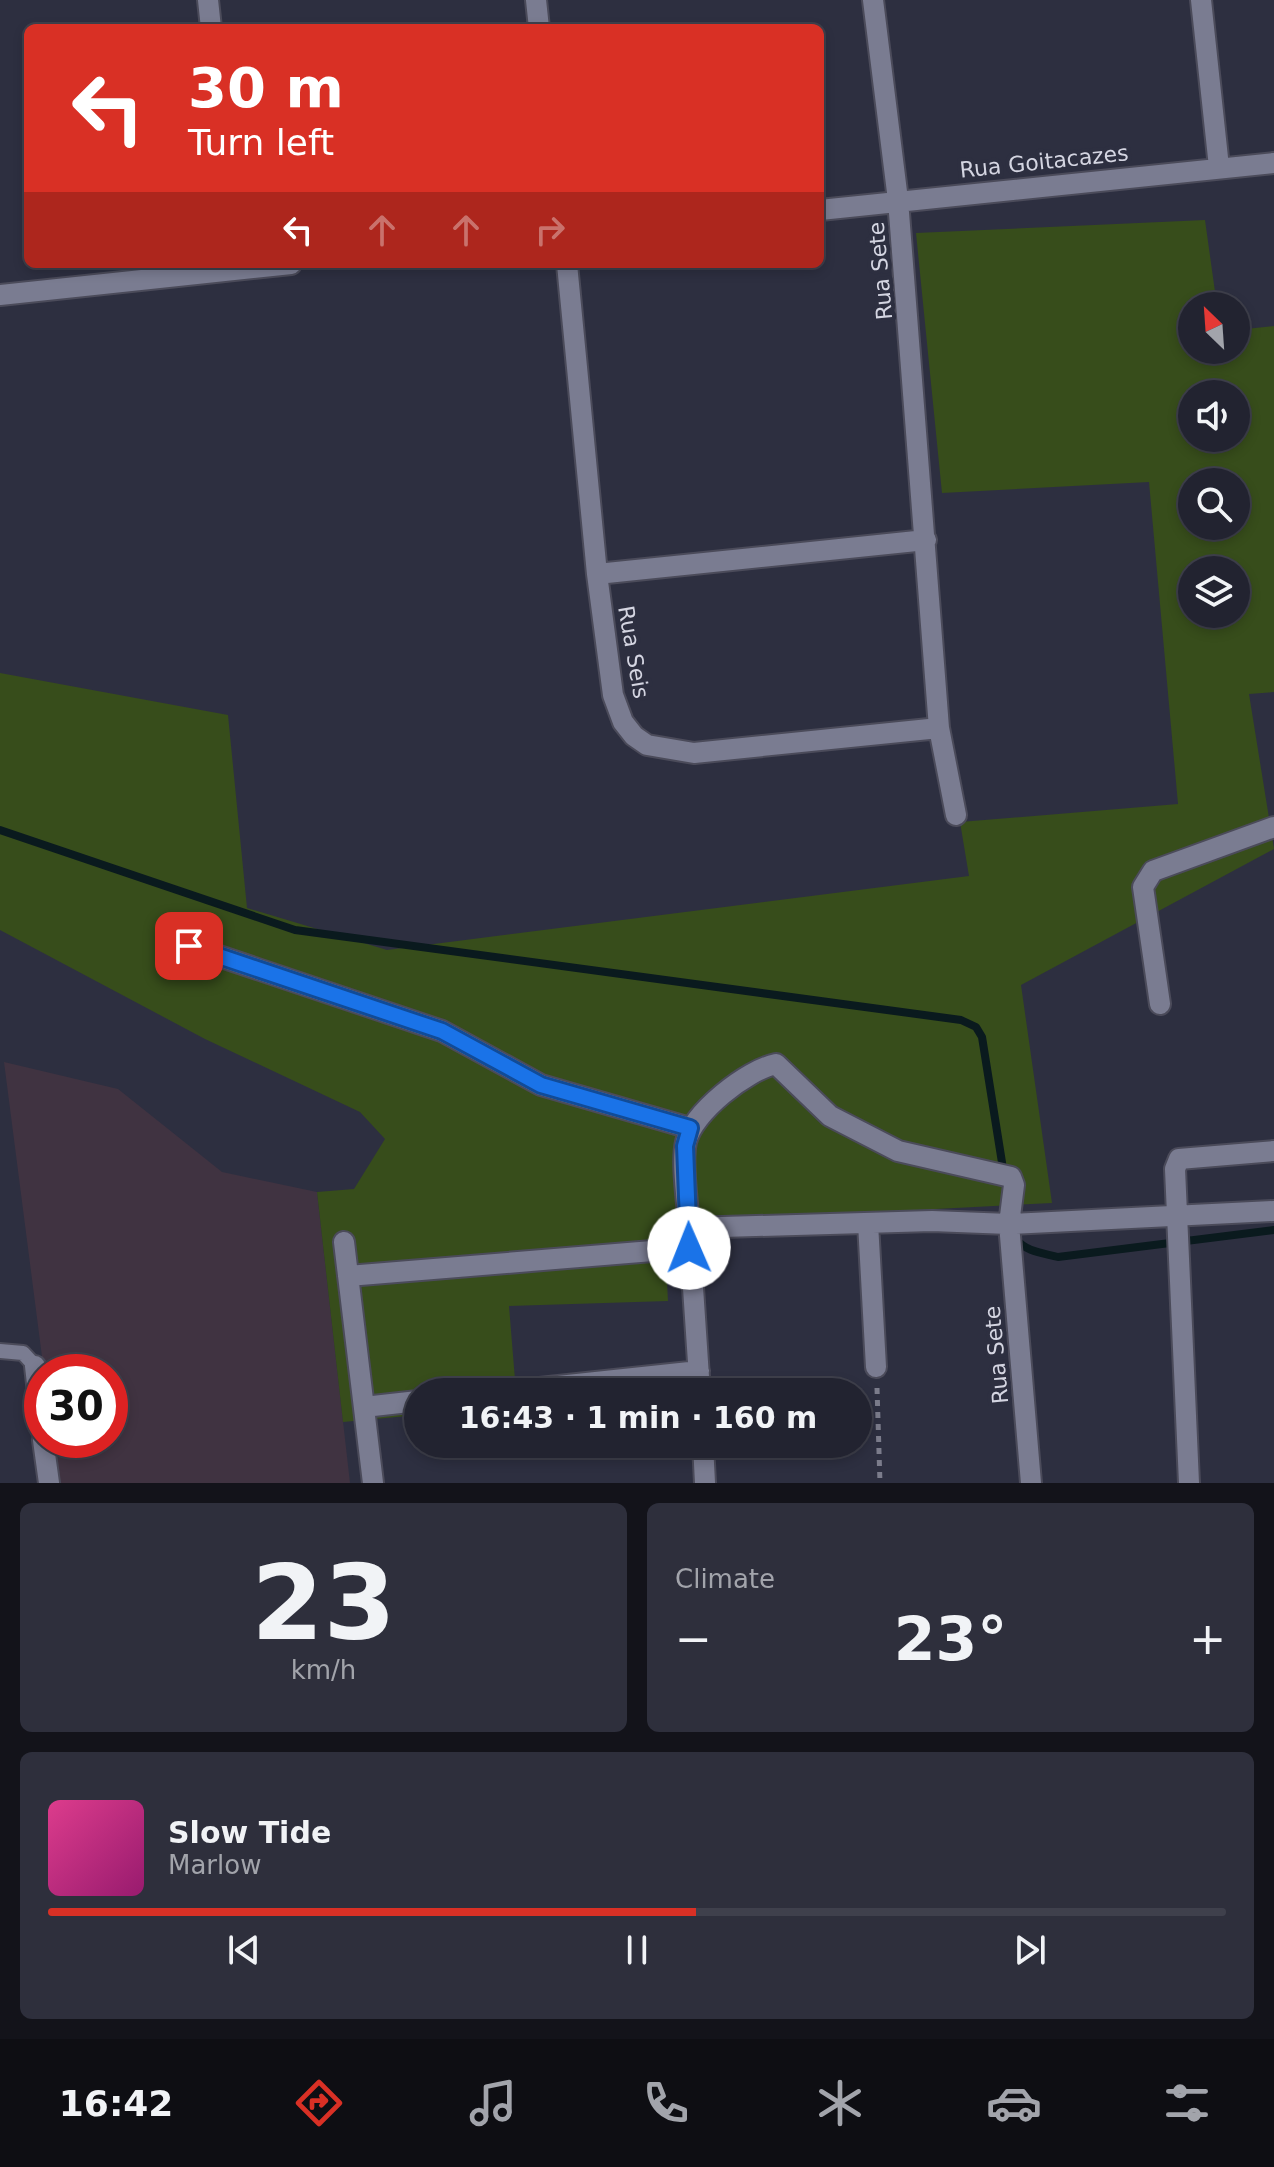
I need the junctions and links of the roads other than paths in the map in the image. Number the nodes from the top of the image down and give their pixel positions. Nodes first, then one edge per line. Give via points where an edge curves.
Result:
1 (208, 0) edge
2 (536, 0) edge
3 (873, 0) edge
4 (1201, 0) edge
5 (211, 24) edge
6 (539, 24) edge
7 (1274, 163) edge
8 (1219, 167) junction
9 (898, 200) junction
10 (824, 209) edge
11 (221, 268) edge
12 (567, 268) edge
13 (0, 295) edge
14 (926, 540) junction
15 (597, 574) junction
16 (939, 728) junction
17 (956, 815) dead end
18 (1274, 827) edge
19 (189, 946) dead end
20 (1160, 1004) dead end
21 (690, 1128) junction
22 (1274, 1151) edge
23 (1274, 1211) edge
24 (1177, 1215) junction
25 (868, 1223) junction
26 (1009, 1224) junction
27 (689, 1238) junction
28 (344, 1242) dead end
29 (348, 1276) junction
30 (0, 1351) edge
31 (24, 1354) edge
32 (876, 1367) road end
33 (699, 1371) junction
34 (633, 1378) edge
35 (699, 1378) edge
36 (404, 1403) edge
37 (364, 1407) junction
38 (46, 1458) edge
39 (704, 1458) edge
40 (49, 1483) edge
41 (373, 1483) edge
42 (705, 1483) edge
43 (1031, 1483) edge
44 (1189, 1483) edge

1 - 5 street
2 - 6 street
3 - 9 street, Rua Sete
4 - 8 street
7 - 8 street, Rua Goitacazes
8 - 9 street, Rua Goitacazes
9 - 10 street, Rua Goitacazes
9 - 14 street, Rua Sete
11 - 13 street
12 - 15 street, Rua Seis
14 - 15 street
14 - 16 street, Rua Sete
15 - 16 street, Rua Seis via 613,695 623,722 647,745 694,753
16 - 17 street, Rua Sete
18 - 20 street via 1153,871 1143,887
19 - 21 street via 442,1031 541,1085
21 - 26 street, Rua Sete via 734,1084 776,1064 830,1116 898,1151 1011,1177
21 - 27 street via 685,1146
22 - 24 street via 1179,1159
23 - 24 street
24 - 26 street
24 - 44 street
25 - 26 street
25 - 27 street via 744,1227
25 - 32 street
26 - 43 street, Rua Sete
27 - 29 street
27 - 33 street
28 - 29 street
29 - 37 street
30 - 31 lane
33 - 34 street
33 - 35 street
36 - 37 street
37 - 41 street
38 - 40 street
39 - 42 street

